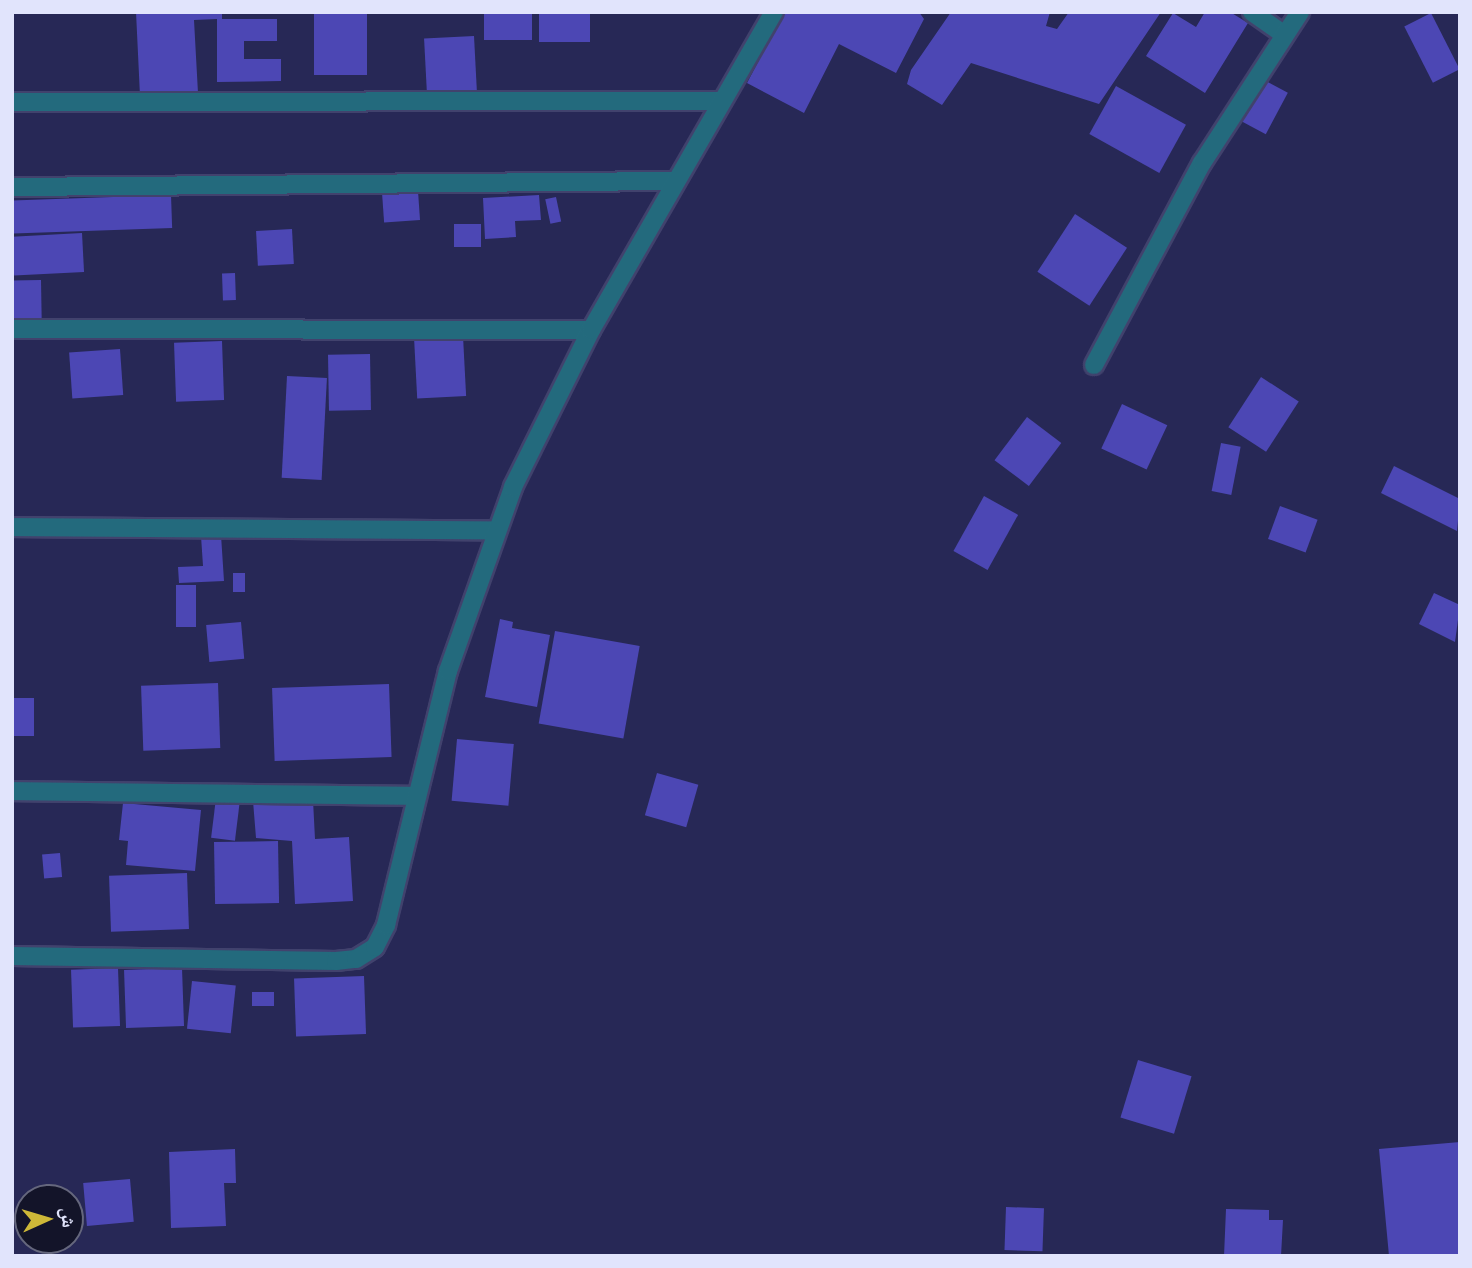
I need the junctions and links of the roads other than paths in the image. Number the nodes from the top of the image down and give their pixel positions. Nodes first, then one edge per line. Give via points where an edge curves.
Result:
1 (774, 12) edge
2 (1252, 12) edge
3 (1300, 12) edge
4 (1284, 34) junction
5 (720, 101) junction
6 (12, 102) edge
7 (674, 181) junction
8 (12, 187) edge
9 (12, 329) edge
10 (591, 330) junction
11 (1094, 365) dead end
12 (12, 527) edge
13 (496, 530) junction
14 (12, 792) edge
15 (417, 796) junction
16 (12, 956) edge

1 - 5 street
2 - 4 street
3 - 4 street
4 - 11 street via 1202,163
5 - 6 street
5 - 7 street
7 - 8 street
7 - 10 street
9 - 10 street
10 - 13 street via 540,428
12 - 13 street
13 - 15 street via 448,671
14 - 15 street
15 - 16 street via 382,937 356,959

